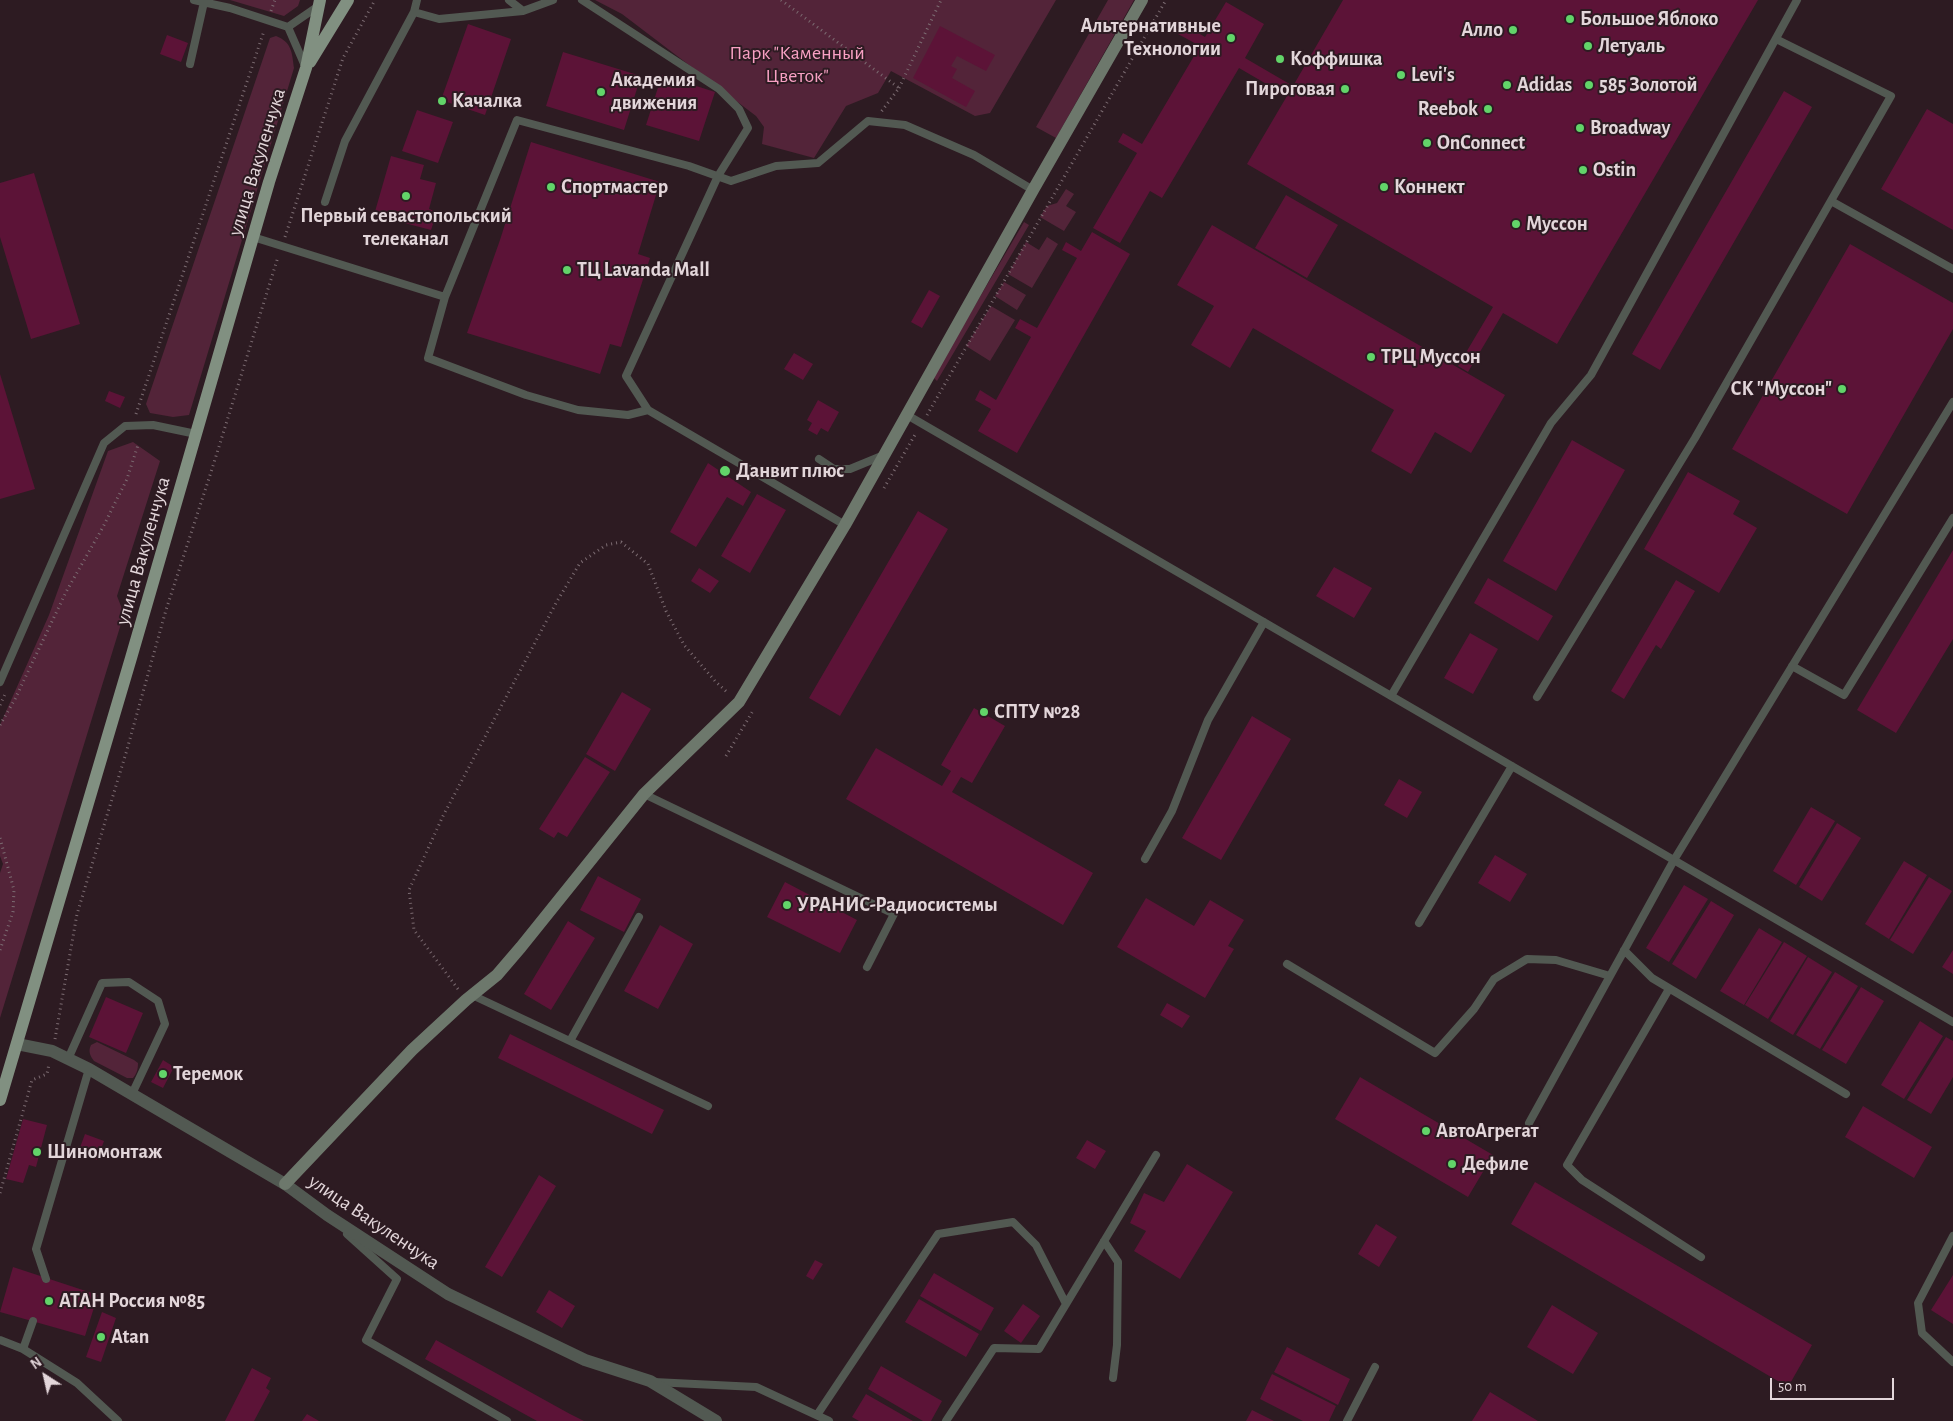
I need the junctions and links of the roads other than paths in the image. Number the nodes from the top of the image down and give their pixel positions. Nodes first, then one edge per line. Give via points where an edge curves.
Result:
1 (194, 0) edge
2 (348, 0) edge
3 (417, 0) edge
4 (509, 0) edge
5 (552, 0) edge
6 (582, 0) edge
7 (1142, 0) edge
8 (1797, 0) edge
9 (204, 2) junction
10 (318, 4) edge
11 (523, 11) junction
12 (414, 12) junction
13 (288, 27) junction
14 (1776, 39) junction
15 (190, 64) dead end
16 (306, 68) junction
17 (718, 176) junction
18 (1033, 190) junction
19 (1831, 201) junction
20 (325, 202) dead end
21 (253, 237) junction
22 (1953, 269) edge
23 (445, 297) junction
24 (1953, 402) edge
25 (648, 410) junction
26 (908, 415) junction
27 (196, 434) junction
28 (885, 455) junction
29 (819, 459) dead end
30 (1953, 518) edge
31 (845, 525) junction
32 (1264, 622) junction
33 (1792, 666) junction
34 (0, 682) edge
35 (1391, 696) junction
36 (1537, 697) dead end
37 (1512, 766) junction
38 (644, 794) junction
39 (1145, 859) dead end
40 (1674, 860) junction
41 (639, 917) dead end
42 (1420, 923) dead end
43 (1624, 950) junction
44 (1287, 964) dead end
45 (867, 967) dead end
46 (1610, 976) junction
47 (1669, 989) junction
48 (469, 997) junction
49 (1953, 1022) edge
50 (570, 1041) junction
51 (17, 1044) junction
52 (68, 1059) junction
53 (89, 1069) junction
54 (132, 1094) junction
55 (1846, 1094) dead end
56 (0, 1100) edge
57 (708, 1106) dead end
58 (1529, 1123) dead end
59 (1156, 1155) dead end
60 (285, 1184) junction
61 (326, 1216) junction
62 (1953, 1236) edge
63 (1104, 1241) junction
64 (1701, 1257) dead end
65 (46, 1279) dead end
66 (1066, 1304) junction
67 (33, 1321) dead end
68 (0, 1340) edge
69 (22, 1349) junction
70 (1953, 1362) edge
71 (1375, 1367) dead end
72 (1113, 1378) dead end
73 (650, 1381) junction
74 (817, 1415) junction
75 (118, 1421) edge
76 (507, 1421) edge
77 (716, 1421) edge
78 (829, 1421) edge
79 (946, 1421) edge
80 (1346, 1421) edge

1 - 9 lane
2 - 16 main road, улица Вакуленчука
3 - 12 lane
4 - 11 lane
5 - 11 lane
6 - 17 lane via 719,88 739,109 748,128
7 - 18 street
8 - 14 lane
9 - 13 lane
9 - 15 lane
10 - 13 lane
10 - 16 main road, улица Вакуленчука
11 - 12 lane via 439,19
12 - 20 lane via 345,141
13 - 16 lane
14 - 19 lane via 1891,96
14 - 35 lane via 1591,375 1551,423
16 - 21 main road, улица Вакуленчука
17 - 18 lane via 731,181 776,166 818,163 868,122 906,125 974,155
17 - 23 lane via 518,120
17 - 25 lane via 626,376
18 - 26 street
19 - 22 lane
19 - 36 lane via 1695,438
21 - 23 lane
21 - 27 main road, улица Вакуленчука
23 - 25 lane via 428,358 526,395 578,410 628,415
24 - 33 lane
25 - 31 lane
26 - 28 street
26 - 32 lane
27 - 34 lane via 153,426 125,426 104,443
27 - 51 main road, улица Вакуленчука
28 - 29 lane via 850,469 834,469
28 - 31 street
30 - 33 lane via 1844,695
31 - 38 street via 739,702
32 - 35 lane
32 - 39 lane via 1208,720 1172,811
33 - 40 lane
35 - 37 lane
37 - 40 lane
37 - 42 lane
38 - 45 lane via 894,914
38 - 48 street via 521,948 497,975
40 - 43 lane
40 - 49 lane
41 - 50 lane
43 - 46 lane
43 - 47 lane via 1652,978
44 - 46 lane via 1435,1053 1474,1009 1494,979 1527,959 1556,960
46 - 58 lane
47 - 55 lane
47 - 64 lane via 1567,1165 1582,1180
48 - 50 lane
48 - 60 street via 412,1050
50 - 57 lane
51 - 52 street, улица Вакуленчука via 52,1051
51 - 56 main road, улица Вакуленчука
52 - 53 street, улица Вакуленчука
52 - 54 lane via 102,983 129,982 158,1001 164,1024
53 - 54 street, улица Вакуленчука
53 - 65 lane via 36,1249
54 - 60 street, улица Вакуленчука
59 - 63 lane
60 - 61 street, улица Вакуленчука
61 - 73 street, улица Вакуленчука via 448,1294 585,1360
61 - 76 lane via 397,1279 366,1340
62 - 70 lane via 1918,1304 1922,1333
63 - 66 lane
63 - 72 lane via 1118,1262 1117,1345
66 - 74 lane via 1036,1245 1013,1222 938,1234
66 - 79 lane via 1039,1349 994,1348
67 - 69 lane
68 - 69 lane
69 - 75 lane via 78,1383
71 - 80 lane
73 - 74 lane via 756,1388
73 - 77 street, улица Вакуленчука
74 - 78 lane

